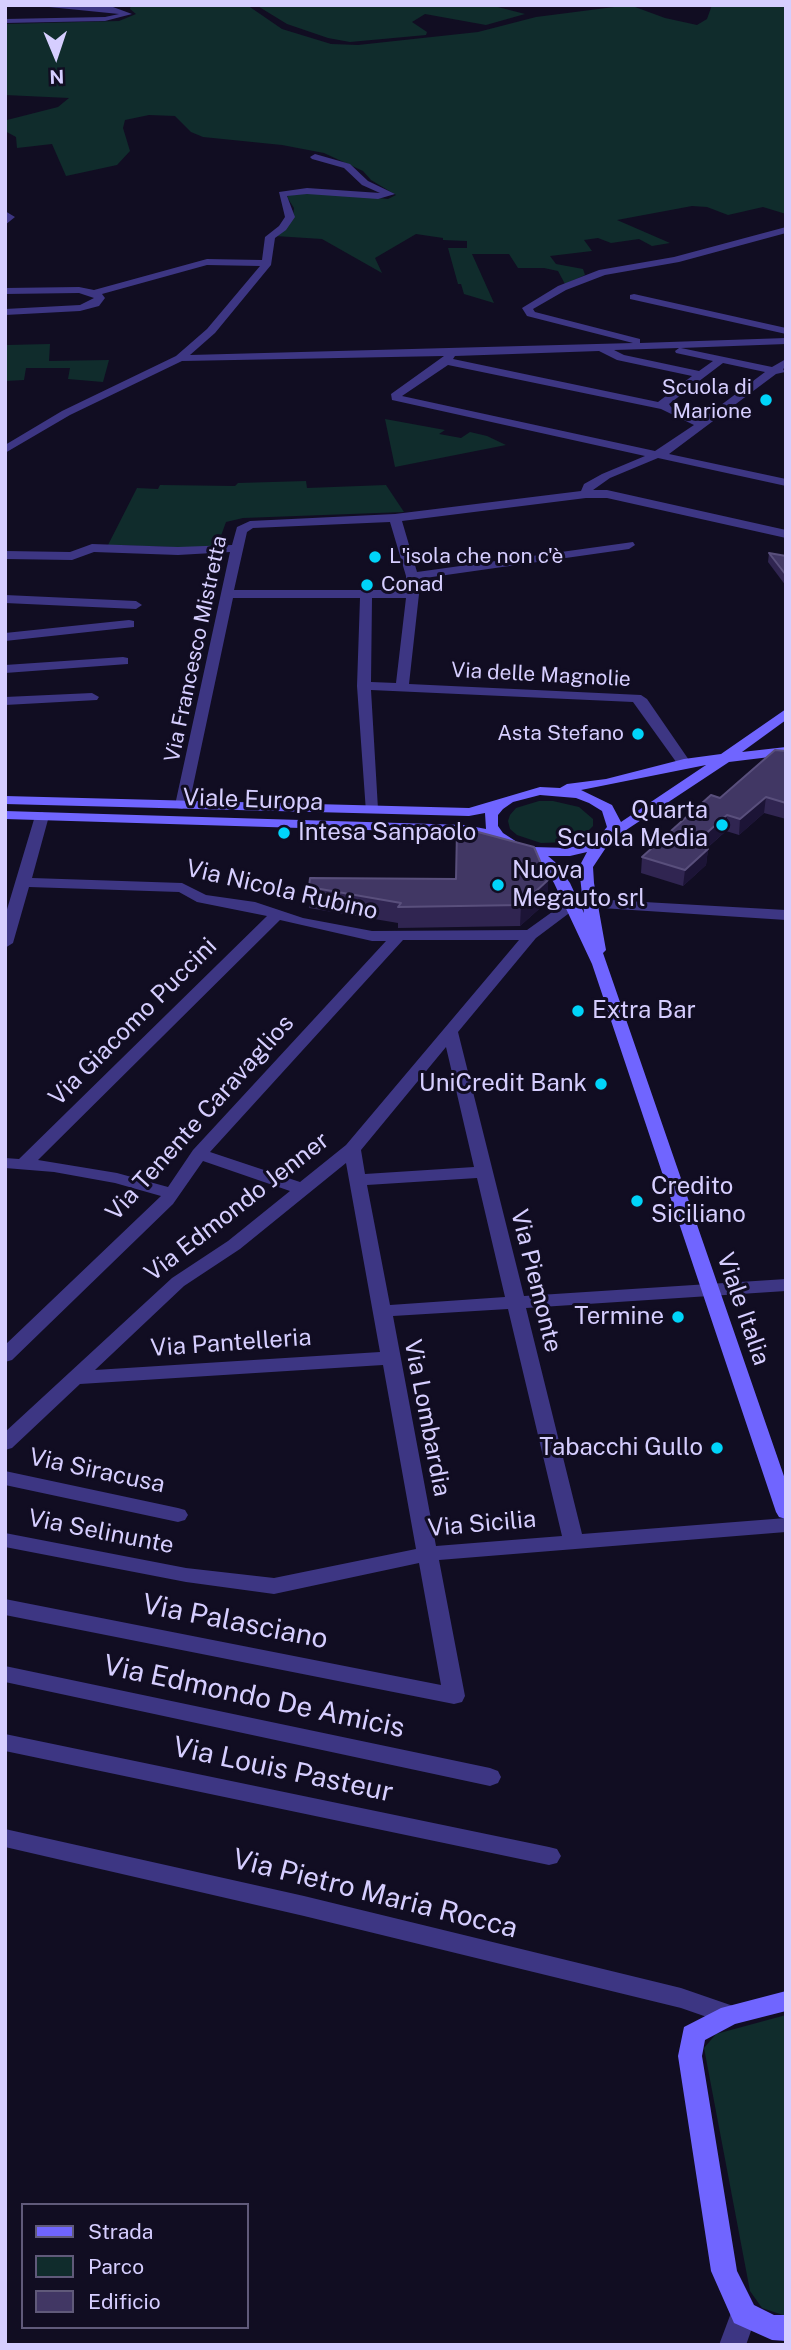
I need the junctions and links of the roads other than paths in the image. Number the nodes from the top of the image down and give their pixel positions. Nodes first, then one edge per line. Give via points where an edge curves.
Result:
1 (33, 5) edge
2 (5, 21) edge
3 (315, 156) dead end
4 (5, 214) edge
5 (5, 222) edge
6 (786, 230) edge
7 (266, 263) junction
8 (5, 291) edge
9 (95, 293) junction
10 (634, 297) dead end
11 (5, 312) edge
12 (786, 331) edge
13 (786, 341) edge
14 (652, 345) junction
15 (601, 348) junction
16 (449, 357) junction
17 (180, 358) junction
18 (721, 360) junction
19 (786, 362) edge
20 (780, 372) edge
21 (701, 375) junction
22 (663, 406) junction
23 (702, 424) junction
24 (5, 450) edge
25 (655, 456) junction
26 (786, 483) edge
27 (586, 494) junction
28 (395, 518) junction
29 (786, 534) edge
30 (629, 545) dead end
31 (237, 548) junction
32 (5, 555) edge
33 (412, 576) junction
34 (366, 592) junction
35 (226, 594) junction
36 (413, 594) junction
37 (5, 599) edge
38 (136, 604) dead end
39 (129, 624) dead end
40 (5, 637) edge
41 (123, 661) dead end
42 (5, 669) edge
43 (364, 687) junction
44 (402, 688) junction
45 (92, 697) dead end
46 (5, 701) edge
47 (786, 713) edge
48 (786, 751) edge
49 (766, 753) junction
50 (728, 756) junction
51 (786, 757) edge
52 (684, 763) junction
53 (540, 791) junction
54 (5, 800) edge
55 (182, 805) junction
56 (498, 806) junction
57 (371, 809) junction
58 (5, 816) edge
59 (42, 816) junction
60 (498, 836) junction
61 (605, 839) junction
62 (532, 851) junction
63 (22, 882) junction
64 (591, 904) junction
65 (571, 905) junction
66 (277, 915) junction
67 (786, 915) edge
68 (531, 935) junction
69 (397, 938) junction
70 (5, 943) edge
71 (600, 964) junction
72 (450, 1031) junction
73 (352, 1149) junction
74 (199, 1154) junction
75 (5, 1163) edge
76 (24, 1164) junction
77 (484, 1172) junction
78 (358, 1180) junction
79 (302, 1189) junction
80 (172, 1194) junction
81 (786, 1285) edge
82 (711, 1290) junction
83 (516, 1302) junction
84 (382, 1311) junction
85 (5, 1356) edge
86 (391, 1357) junction
87 (75, 1378) junction
88 (5, 1443) edge
89 (5, 1478) edge
90 (786, 1512) edge
91 (178, 1515) dead end
92 (786, 1525) edge
93 (5, 1540) edge
94 (574, 1542) junction
95 (428, 1554) junction
96 (186, 1575) joint
97 (5, 1607) edge
98 (5, 1674) edge
99 (454, 1696) joint
100 (5, 1742) edge
101 (490, 1777) dead end
102 (5, 1838) edge
103 (549, 1856) dead end
104 (786, 2001) edge
105 (730, 2015) junction
106 (744, 2314) junction
107 (786, 2329) edge
108 (732, 2345) edge

1 - 2 street via 113,9 128,14 105,19
3 - 7 street via 347,166 365,183 390,194 282,194 290,217 270,237
4 - 5 street via 10,217
6 - 14 street via 675,260 603,272 527,308 531,314
7 - 9 street via 207,262
7 - 17 street via 223,320
8 - 9 street
9 - 11 street via 99,301 80,308
10 - 12 street
13 - 14 street
14 - 15 street
14 - 18 street
15 - 16 street
15 - 21 street via 621,358
16 - 17 street
16 - 22 street
16 - 25 street via 396,398
17 - 24 street via 66,413
18 - 20 street
18 - 21 street
19 - 20 street
20 - 23 street
21 - 22 street
22 - 23 street
23 - 25 street
25 - 26 street
25 - 27 street via 606,476 588,487
27 - 28 street, Via Francesco Mistretta
27 - 29 street, Via Francesco Mistretta
28 - 31 street, Via Francesco Mistretta via 250,525 241,530
28 - 33 street
30 - 33 street
31 - 32 street via 92,548 72,556
31 - 35 street, Via Francesco Mistretta
33 - 36 street
34 - 35 street
34 - 36 street
34 - 43 street
35 - 55 street, Via Francesco Mistretta
36 - 44 street
37 - 38 street
39 - 40 street
41 - 42 street
43 - 44 street, Via delle Magnolie
43 - 57 street
44 - 52 street, Via delle Magnolie via 636,698
45 - 46 street
47 - 50 street
48 - 49 street
49 - 50 street
49 - 51 street
50 - 52 street
50 - 61 street
52 - 53 street via 606,783
53 - 56 street, Viale Europa via 515,796
53 - 61 street via 578,794 607,808 614,827
54 - 55 street, Viale Europa
55 - 57 street, Viale Europa
56 - 57 street, Viale Europa via 469,812
56 - 60 street via 491,816
58 - 59 street, Viale Europa
59 - 60 street, Viale Europa via 465,829
59 - 63 street
60 - 62 street, Viale Europa
61 - 62 street via 570,852
61 - 64 street, Viale Italia via 586,867
62 - 65 street, Viale Italia via 551,865
63 - 66 street, Via Nicola Rubino via 182,888 202,899
63 - 70 street
64 - 67 street
64 - 71 street, Viale Italia
65 - 68 street, Via Edmondo Jenner
65 - 71 street, Viale Italia
66 - 69 street, Via Nicola Rubino
66 - 76 street, Via Giacomo Puccini
68 - 69 street, Via Nicola Rubino
68 - 72 street, Via Edmondo Jenner
69 - 74 street, Via Tenente Caravaglios
71 - 82 street, Viale Italia
72 - 73 street, Via Edmondo Jenner
72 - 77 street, Via Piemonte
73 - 78 street, Via Lombardia
73 - 79 street, Via Edmondo Jenner
74 - 79 street
74 - 80 street, Via Tenente Caravaglios
75 - 76 street
76 - 80 street via 117,1178
77 - 78 street
77 - 83 street, Via Piemonte
78 - 84 street, Via Lombardia
79 - 87 street, Via Edmondo Jenner via 234,1245 178,1282
80 - 85 street, Via Tenente Caravaglios
81 - 82 street
82 - 83 street
82 - 90 street, Viale Italia
83 - 84 street
83 - 94 street, Via Piemonte
84 - 86 street, Via Lombardia
86 - 87 street, Via Pantelleria
86 - 95 street, Via Lombardia
87 - 88 street, Via Edmondo Jenner
89 - 91 street, Via Siracusa
92 - 94 street, Via Sicilia
93 - 96 street, Via Selinunte
94 - 95 street, Via Sicilia
95 - 96 street, Via Sicilia via 274,1586
95 - 99 street, Via Lombardia
97 - 99 street, Via Palasciano
98 - 101 street, Via Edmondo De Amicis
100 - 103 street, Via Louis Pasteur
102 - 105 street, Via Pietro Maria Rocca via 304,1906 668,1995
104 - 105 street
105 - 106 street via 693,2034 690,2056 724,2271
106 - 107 street
106 - 108 street

